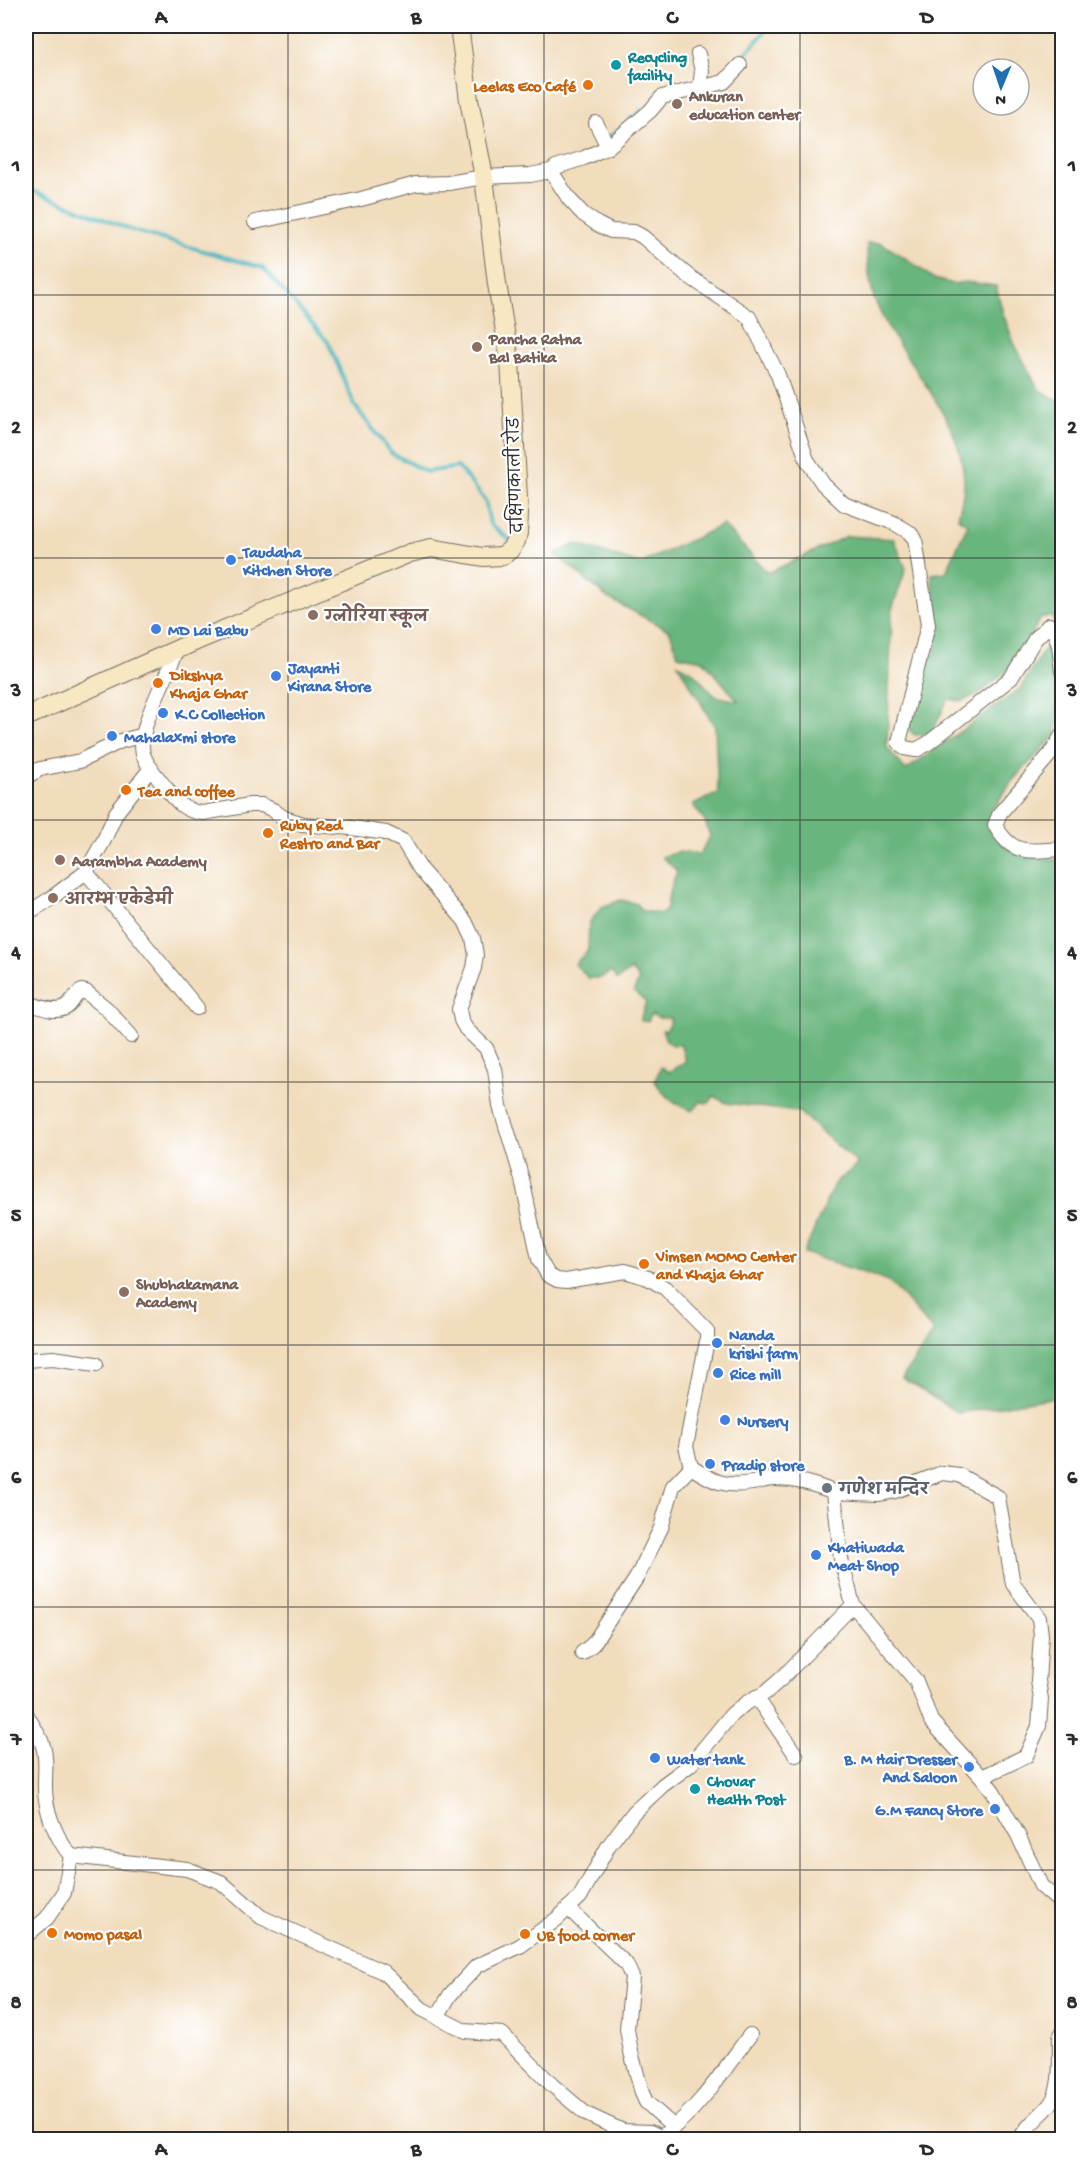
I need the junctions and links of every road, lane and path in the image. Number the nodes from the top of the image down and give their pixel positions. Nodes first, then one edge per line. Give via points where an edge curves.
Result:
1 (459, 26) edge
2 (698, 54) dead end
3 (740, 65) dead end
4 (701, 83) junction
5 (598, 128) dead end
6 (608, 147) junction
7 (551, 171) junction
8 (484, 177) junction
9 (255, 222) dead end
10 (177, 649) junction
11 (1062, 671) edge
12 (26, 717) edge
13 (144, 735) junction
14 (1062, 735) edge
15 (151, 768) junction
16 (26, 777) edge
17 (1062, 849) edge
18 (86, 872) junction
19 (26, 914) edge
20 (26, 1002) edge
21 (197, 1008) dead end
22 (131, 1036) dead end
23 (26, 1360) edge
24 (96, 1364) dead end
25 (691, 1467) junction
26 (834, 1492) junction
27 (853, 1605) junction
28 (582, 1653) dead end
29 (756, 1697) junction
30 (26, 1713) edge
31 (796, 1755) dead end
32 (982, 1777) junction
33 (70, 1856) junction
34 (1062, 1904) edge
35 (568, 1908) junction
36 (26, 1936) edge
37 (437, 2017) junction
38 (1062, 2033) edge
39 (750, 2035) dead end
40 (668, 2134) edge
41 (1020, 2139) edge

1 - 8 main road, दक्षिणकाली रोड
2 - 4 street
3 - 4 street via 724,82
4 - 6 street via 662,97
5 - 6 street
6 - 7 street
7 - 8 street
7 - 11 street via 583,214 610,231 634,232 643,237 687,275 749,316 778,375 807,460 823,484 844,504 894,523 915,539 928,625 899,742 904,748 916,750 927,744 1011,678 1048,625 1053,627 1059,646
8 - 9 street via 416,184
8 - 10 main road, दक्षिणकाली रोड via 510,361 519,514 516,541 502,556 483,557 431,548 410,553
10 - 12 main road, दक्षिणकाली रोड
10 - 13 street via 152,703
13 - 15 street via 143,753
13 - 16 street
14 - 17 street via 1000,813 995,825 1006,842 1020,850
15 - 18 street via 116,813
15 - 25 street via 180,805 195,812 262,806 303,824 386,833 403,841 420,869 465,921 476,955 459,1009 461,1020 486,1048 495,1069 500,1106 522,1179 539,1259 548,1275 566,1281 625,1271 648,1278 665,1288 706,1331 687,1439
18 - 19 street
18 - 21 street
20 - 22 street via 62,1010 77,993 86,992
23 - 24 street via 53,1358
25 - 26 street via 724,1485 793,1480
25 - 28 street via 673,1486 661,1528 637,1577 593,1644
26 - 27 street via 841,1559
26 - 32 street via 878,1494 942,1473 959,1476 998,1497 1013,1584 1039,1618 1041,1699 1039,1726 1026,1756
27 - 29 street via 781,1679
27 - 32 street via 916,1681 931,1721
29 - 31 street
29 - 35 street via 732,1714 690,1765 634,1812 609,1845 580,1897
30 - 33 street via 43,1744 53,1830
32 - 34 street via 1018,1835 1041,1886
33 - 36 street via 64,1893 47,1918
33 - 37 street via 187,1869 221,1882 261,1917 383,1972 422,2009
35 - 37 street via 520,1946 477,1966 450,1995
35 - 40 street via 626,1964 632,1977 627,2029 631,2052 646,2102
37 - 40 street via 465,2031 502,2034 586,2114 623,2131
38 - 41 street via 1052,2102
39 - 40 street via 700,2102

